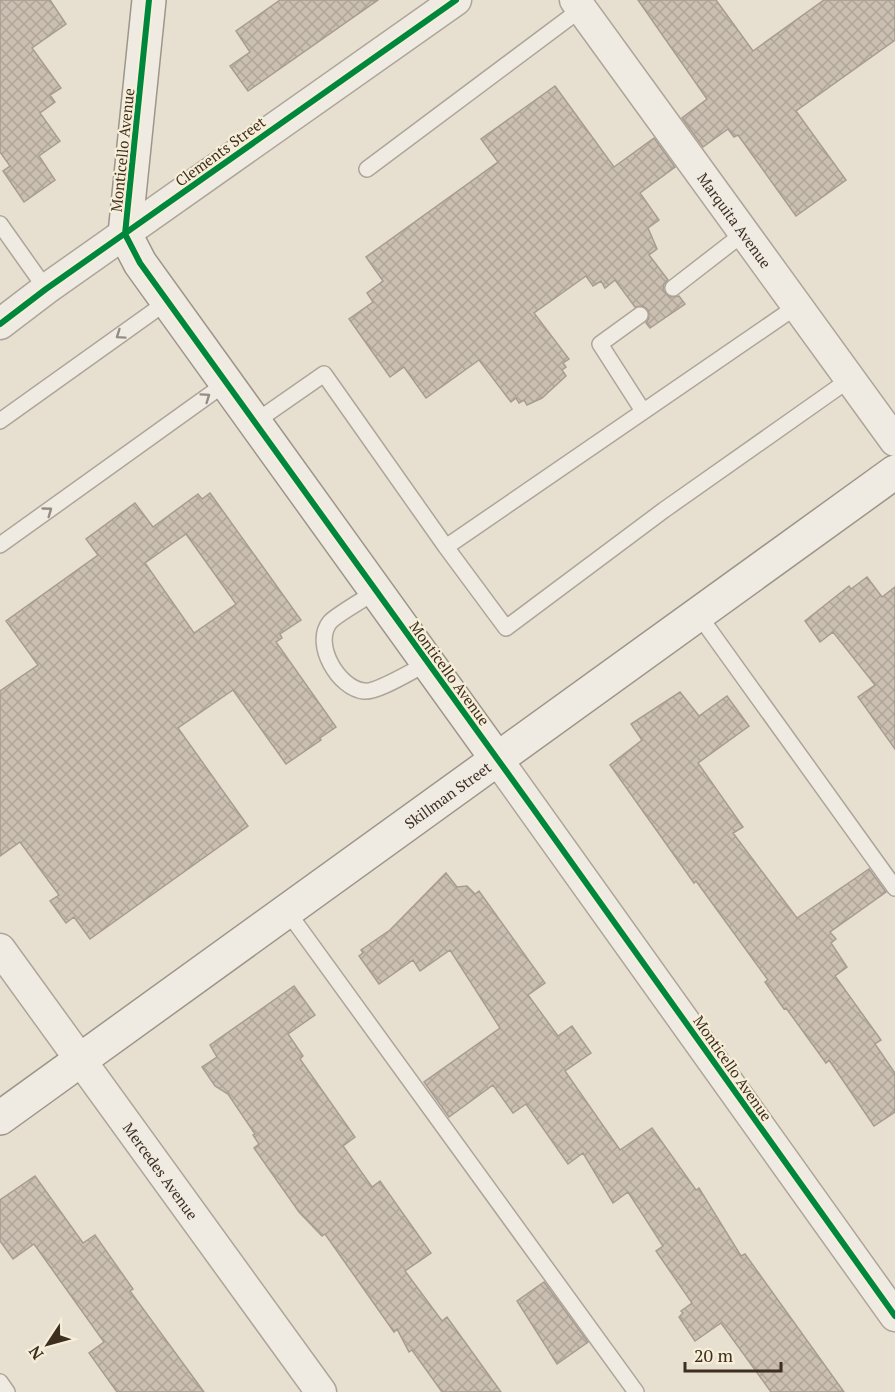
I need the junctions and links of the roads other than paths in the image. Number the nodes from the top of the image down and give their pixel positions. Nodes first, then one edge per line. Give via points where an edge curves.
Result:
1 (149, 0) edge
2 (456, 0) edge
3 (578, 4) edge
4 (368, 169) dead end
5 (0, 224) edge
6 (744, 233) junction
7 (125, 234) junction
8 (673, 288) dead end
9 (46, 289) junction
10 (168, 302) junction
11 (797, 306) junction
12 (640, 315) dead end
13 (0, 324) edge
14 (850, 379) junction
15 (226, 383) junction
16 (643, 411) junction
17 (0, 421) edge
18 (255, 422) junction
19 (895, 441) edge
20 (895, 472) edge
21 (0, 545) edge
22 (446, 547) junction
23 (376, 591) junction
24 (699, 614) junction
25 (428, 663) junction
26 (497, 759) junction
27 (895, 888) edge
28 (287, 911) junction
29 (0, 950) edge
30 (79, 1060) junction
31 (0, 1118) edge
32 (895, 1316) edge
33 (0, 1382) edge
34 (8, 1392) edge
35 (321, 1392) edge
36 (636, 1392) edge

1 - 7 main road, Monticello Avenue
2 - 7 street, Clements Street
3 - 4 lane
3 - 6 street, Marquita Avenue
5 - 9 lane
6 - 8 lane
6 - 11 street, Marquita Avenue
7 - 9 street, Clements Street
7 - 10 main road, Monticello Avenue
9 - 13 street, Clements Street
10 - 15 main road, Monticello Avenue
10 -> 17 lane
11 - 14 street, Marquita Avenue
11 - 16 lane
12 - 16 lane via 600,344
14 - 19 street, Marquita Avenue
14 - 22 lane via 506,628
15 - 18 main road, Monticello Avenue
21 -> 15 lane
16 - 22 lane
18 - 22 lane via 324,374
18 - 23 main road, Monticello Avenue
20 - 24 main road, Skillman Street
23 - 25 main road, Monticello Avenue
23 - 25 lane via 330,622 324,641 329,664 346,683 364,692
24 - 26 main road, Skillman Street
24 - 27 lane
25 - 26 main road, Monticello Avenue
26 - 28 main road, Skillman Street
26 - 32 street, Monticello Avenue
28 - 30 main road, Skillman Street
28 - 36 lane
29 - 30 street, Mercedes Avenue
30 - 31 main road, Skillman Street
30 - 35 street, Mercedes Avenue
33 - 34 lane

